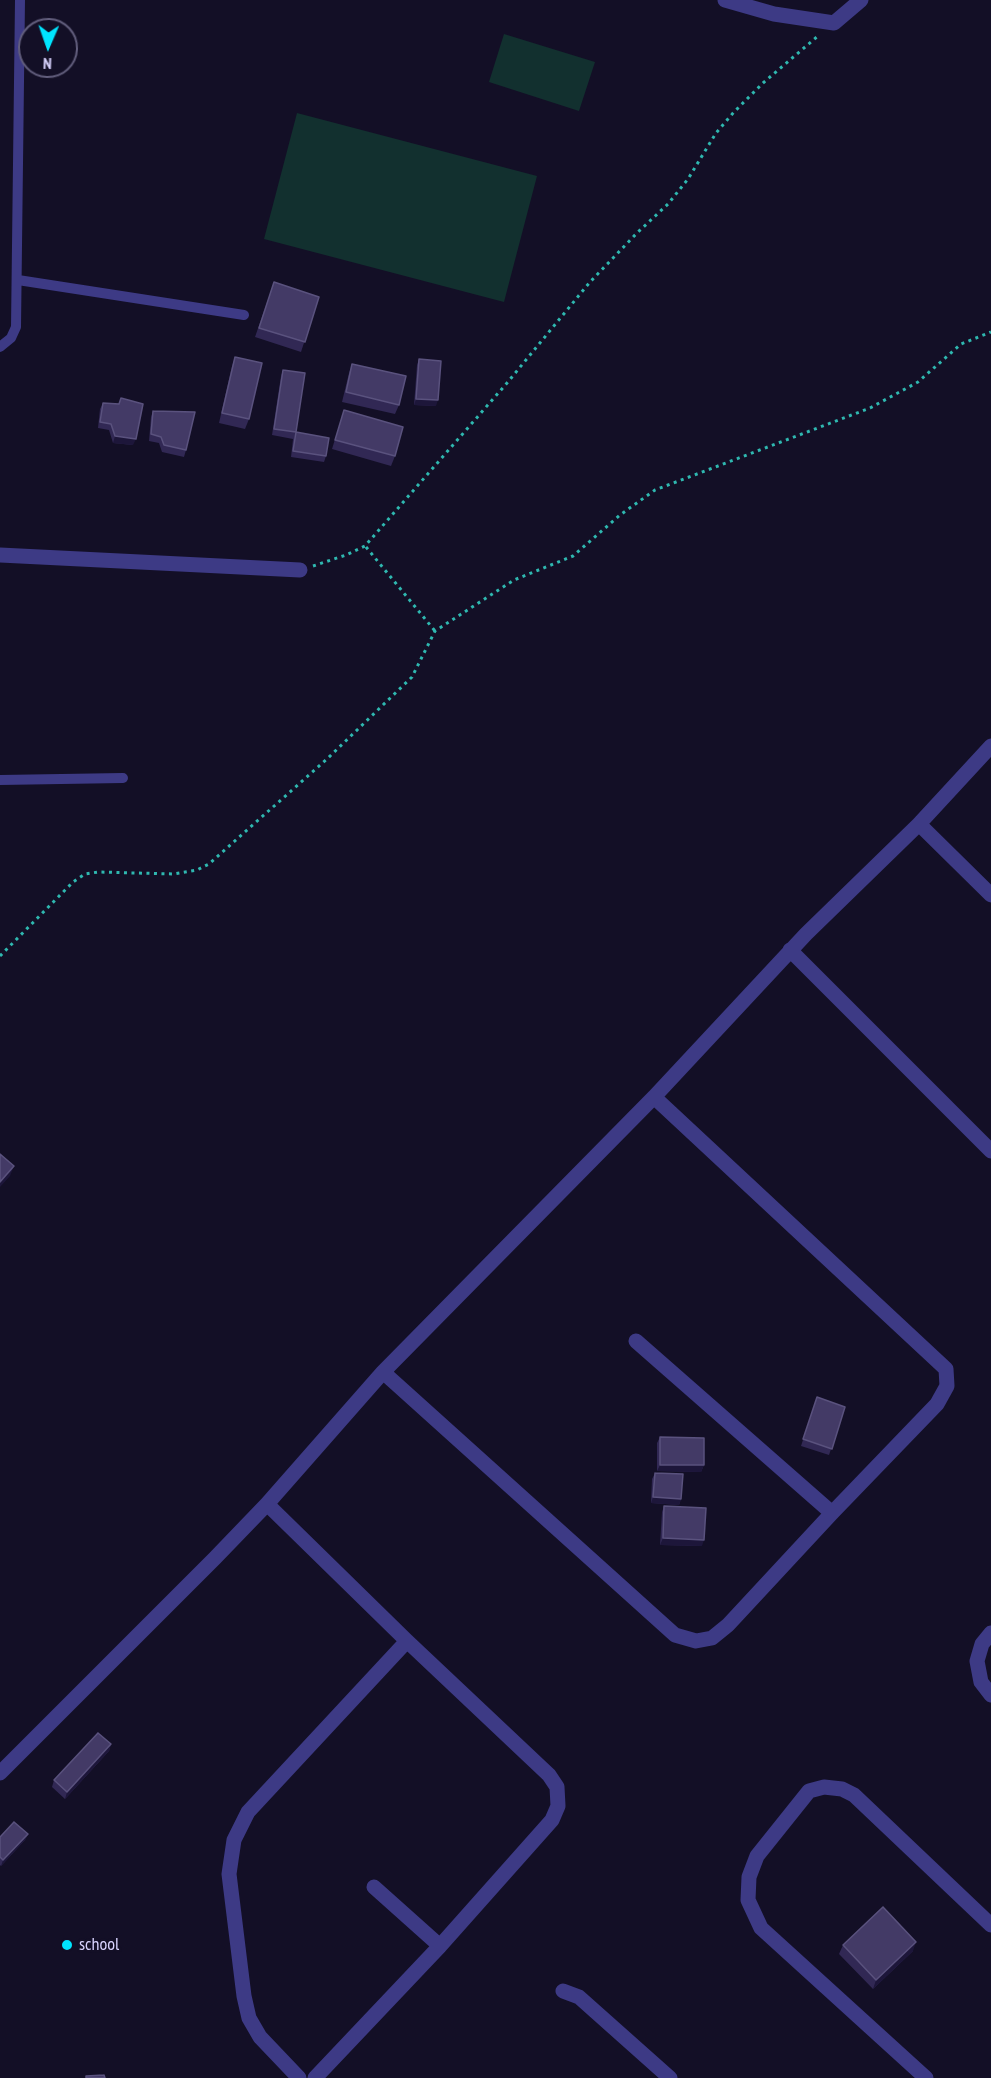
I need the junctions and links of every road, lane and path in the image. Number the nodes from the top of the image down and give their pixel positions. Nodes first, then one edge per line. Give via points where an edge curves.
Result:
1 (20, 0) edge
2 (725, 0) edge
3 (861, 0) edge
4 (834, 23) junction
5 (18, 280) junction
6 (244, 315) dead end
7 (991, 332) edge
8 (0, 347) edge
9 (365, 546) junction
10 (0, 555) edge
11 (300, 570) joint
12 (435, 631) junction
13 (991, 746) edge
14 (123, 778) dead end
15 (0, 780) edge
16 (918, 824) junction
17 (991, 895) edge
18 (790, 950) junction
19 (0, 956) edge
20 (654, 1097) junction
21 (991, 1151) edge
22 (636, 1341) dead end
23 (383, 1372) junction
24 (267, 1504) junction
25 (832, 1513) junction
26 (991, 1633) edge
27 (407, 1641) junction
28 (991, 1695) edge
29 (0, 1773) edge
30 (374, 1887) dead end
31 (991, 1925) edge
32 (440, 1946) junction
33 (563, 1991) dead end
34 (299, 2078) edge
35 (315, 2078) edge
36 (670, 2078) edge
37 (926, 2078) edge

1 - 5 lane
2 - 4 street via 774,14
3 - 4 street
4 - 9 path via 734,112 668,204 590,282
5 - 6 lane
5 - 8 lane via 16,327
7 - 12 path via 961,344 918,382 870,408 655,490 573,556 514,580
9 - 11 path
9 - 12 path
10 - 11 street
12 - 19 path via 412,677 209,864 174,874 85,874
13 - 16 street
14 - 15 lane
16 - 17 street
16 - 18 street
18 - 20 street
18 - 21 street
20 - 23 street
20 - 25 street via 946,1369 947,1386 937,1404
22 - 25 street
23 - 24 street
23 - 25 street via 675,1635 696,1641 712,1638
24 - 27 street
24 - 29 street
26 - 28 street via 982,1644 977,1661 981,1682
27 - 32 street via 549,1775 556,1787 558,1806 552,1820
27 - 34 street via 248,1812 234,1840 229,1874 249,2018 260,2037
30 - 32 street
31 - 37 street via 854,1795 842,1789 824,1787 809,1791 757,1856 749,1877 748,1900 761,1928
32 - 35 street
33 - 36 street via 579,1996

